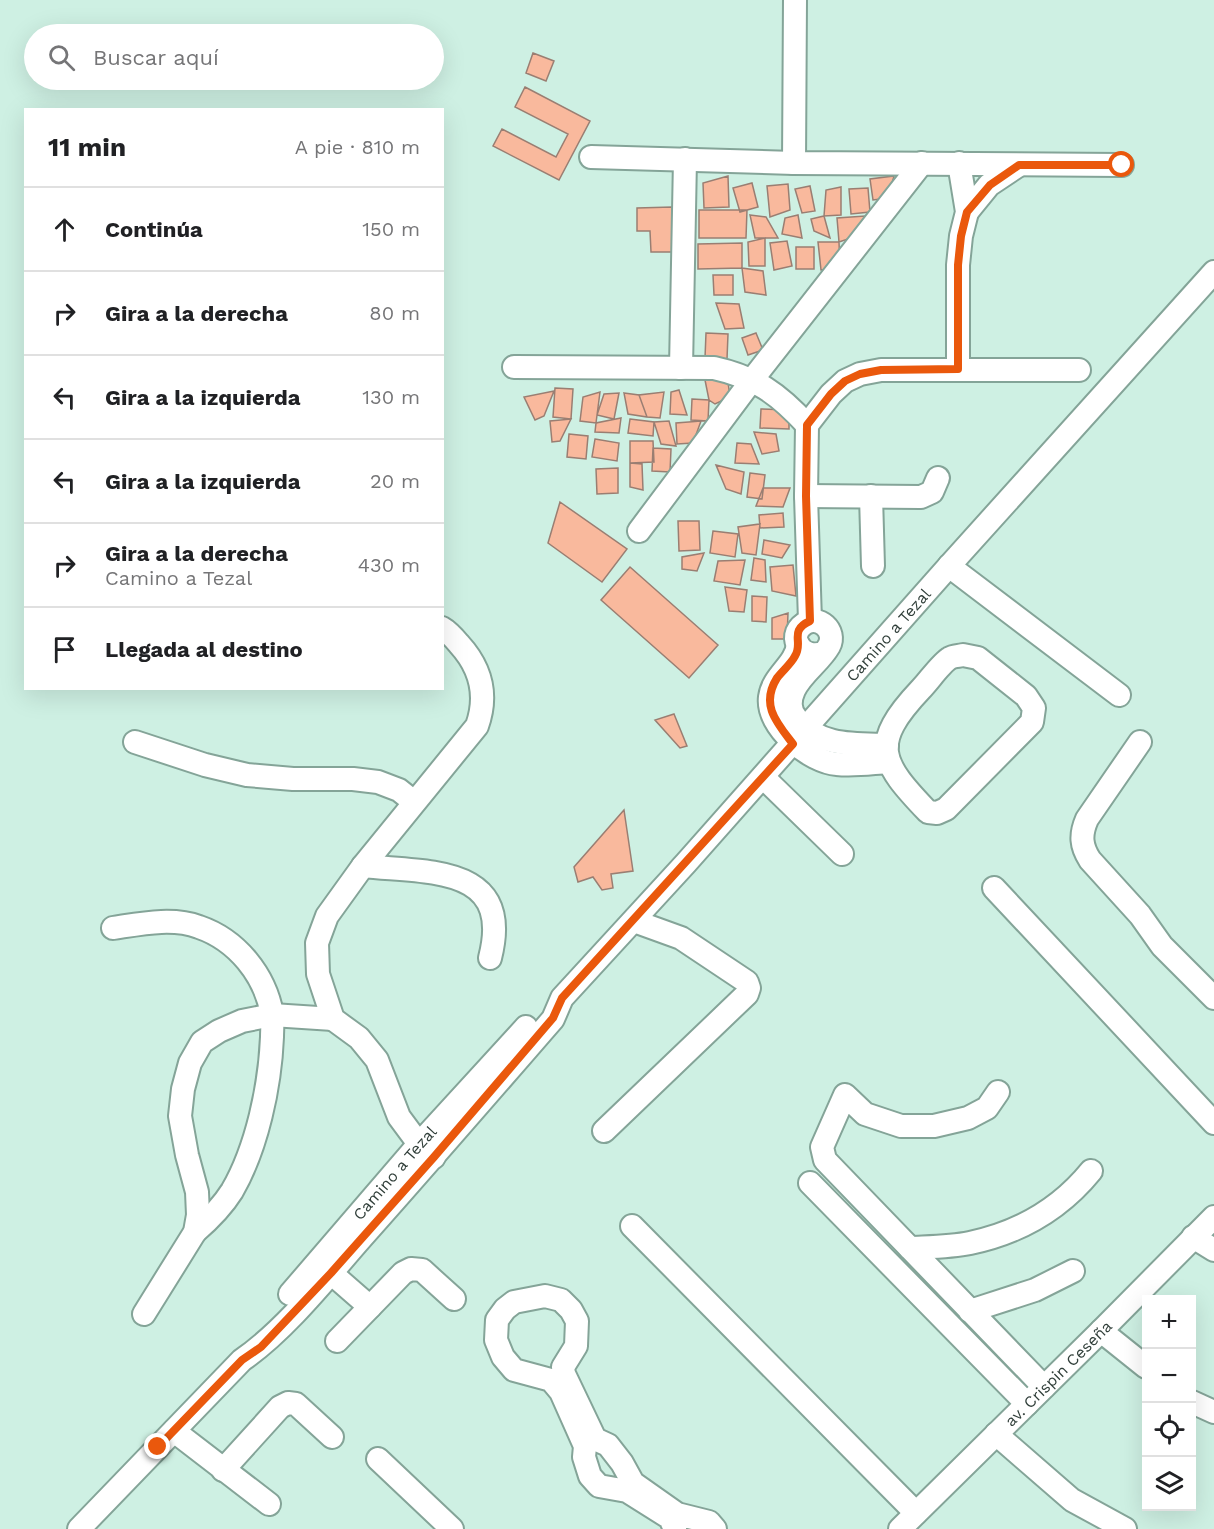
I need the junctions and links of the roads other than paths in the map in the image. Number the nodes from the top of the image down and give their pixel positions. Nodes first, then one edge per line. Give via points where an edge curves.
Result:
1 (795, 0) edge
2 (591, 157) dead end
3 (685, 159) junction
4 (794, 163) junction
5 (922, 163) junction
6 (959, 163) junction
7 (1019, 165) junction
8 (1122, 165) dead end
9 (967, 212) junction
10 (1211, 280) edge
11 (514, 367) dead end
12 (681, 368) junction
13 (958, 369) junction
14 (1079, 370) dead end
15 (752, 380) junction
16 (807, 425) junction
17 (938, 478) dead end
18 (806, 496) junction
19 (871, 496) junction
20 (639, 531) dead end
21 (873, 566) dead end
22 (949, 566) junction
23 (810, 621) junction
24 (444, 630) edge
25 (798, 644) junction
26 (825, 652) junction
27 (1119, 695) dead end
28 (799, 737) junction
29 (135, 742) dead end
30 (1140, 742) dead end
31 (888, 753) junction
32 (763, 777) junction
33 (414, 802) junction
34 (842, 854) dead end
35 (363, 866) junction
36 (994, 888) dead end
37 (634, 921) junction
38 (113, 928) dead end
39 (490, 958) dead end
40 (1214, 998) edge
41 (272, 1015) junction
42 (333, 1018) junction
43 (998, 1092) dead end
44 (1214, 1123) edge
45 (604, 1131) dead end
46 (427, 1150) junction
47 (1091, 1171) dead end
48 (810, 1183) dead end
49 (1214, 1217) edge
50 (632, 1226) dead end
51 (195, 1232) junction
52 (1193, 1237) junction
53 (910, 1248) junction
54 (1214, 1250) edge
55 (1073, 1271) dead end
56 (331, 1273) junction
57 (454, 1299) dead end
58 (370, 1307) junction
59 (970, 1311) junction
60 (144, 1314) dead end
61 (1101, 1331) junction
62 (337, 1341) dead end
63 (242, 1360) junction
64 (1142, 1364) edge
65 (1044, 1387) junction
66 (1193, 1403) edge
67 (1027, 1404) junction
68 (1214, 1412) edge
69 (174, 1431) junction
70 (996, 1434) junction
71 (332, 1437) dead end
72 (378, 1459) dead end
73 (223, 1470) junction
74 (268, 1503) dead end
75 (908, 1521) edge
76 (79, 1529) edge
77 (452, 1529) edge
78 (675, 1529) edge
79 (716, 1529) edge
80 (1125, 1529) edge

1 - 4 street
2 - 3 street
3 - 4 street
3 - 12 street
4 - 5 street
5 - 6 street
5 - 15 street
6 - 7 street
6 - 9 street
7 - 8 street
7 - 9 street via 990,185
9 - 13 street via 958,265
10 - 22 street, Camino a Tezal
11 - 12 street
12 - 15 street via 714,368
13 - 14 street
13 - 16 street via 860,374 831,394
15 - 16 street via 769,389
15 - 20 street
16 - 18 street
17 - 19 street via 927,496
18 - 19 street
18 - 23 street
19 - 21 street
22 - 27 street
22 - 28 street, Camino a Tezal
23 - 25 street via 798,630
23 - 26 street via 819,621 831,635
24 - 33 street via 471,657 483,691 483,710 477,726
25 - 26 street via 809,655
25 - 28 street via 796,656 776,680 770,698 772,717
26 - 28 street via 794,689 791,713
28 - 31 street
28 - 32 street, Camino a Tezal
29 - 33 street via 247,775 378,782 399,790
30 - 40 street via 1087,819 1081,840 1090,860 1140,915 1162,946
31 - 31 street via 901,783 928,812 938,813 1032,722 1034,708 1026,696 978,658 950,658 895,721
32 - 34 street
32 - 37 street, Camino a Tezal
33 - 35 street
35 - 39 street via 434,873 478,888 491,908 495,928
35 - 42 street via 327,916 317,943 318,974
36 - 44 street
37 - 45 street via 681,938 747,982 749,988
37 - 46 street, Camino a Tezal via 562,998 553,1018
38 - 41 street via 170,922 198,926 222,938 240,952 261,978
41 - 42 street
41 - 51 street via 267,1081 250,1148 233,1190 216,1214
41 - 51 street via 242,1020 219,1031 202,1042 190,1062 180,1116 197,1192
42 - 46 street via 359,1038 377,1060 399,1117
43 - 53 street via 987,1108 968,1118 934,1126 901,1126 865,1114 845,1095 822,1147 825,1160
46 - 56 street, Camino a Tezal
46 - 63 street, Camino a Tezal via 250,1340
47 - 53 street via 1049,1210 1012,1231 969,1243
48 - 67 street
49 - 52 street, av. Crispin Ceseña
50 - 75 street
51 - 60 street
52 - 54 street
52 - 61 street, av. Crispin Ceseña
53 - 59 street
55 - 59 street via 1035,1290
56 - 58 street
56 - 63 street, Camino a Tezal via 261,1347
57 - 58 street via 422,1270 411,1269
58 - 62 street
59 - 65 street
61 - 64 street
61 - 65 street, av. Crispin Ceseña
63 - 69 street, Camino a Tezal
65 - 67 street, av. Crispin Ceseña
66 - 68 street
67 - 70 street, av. Crispin Ceseña
69 - 73 street
69 - 76 street, Camino a Tezal
70 - 75 street, av. Crispin Ceseña
70 - 80 street via 1072,1500
71 - 73 street via 296,1404 288,1403
72 - 77 street
73 - 74 street
78 - 79 street via 670,1518 627,1491 599,1486 590,1476 585,1446 561,1392 551,1380 514,1370 503,1357 496,1340 498,1320 514,1302 545,1296 561,1300 572,1310 577,1321 576,1346 563,1367 564,1374 595,1439 608,1445 633,1483 677,1514 709,1522

